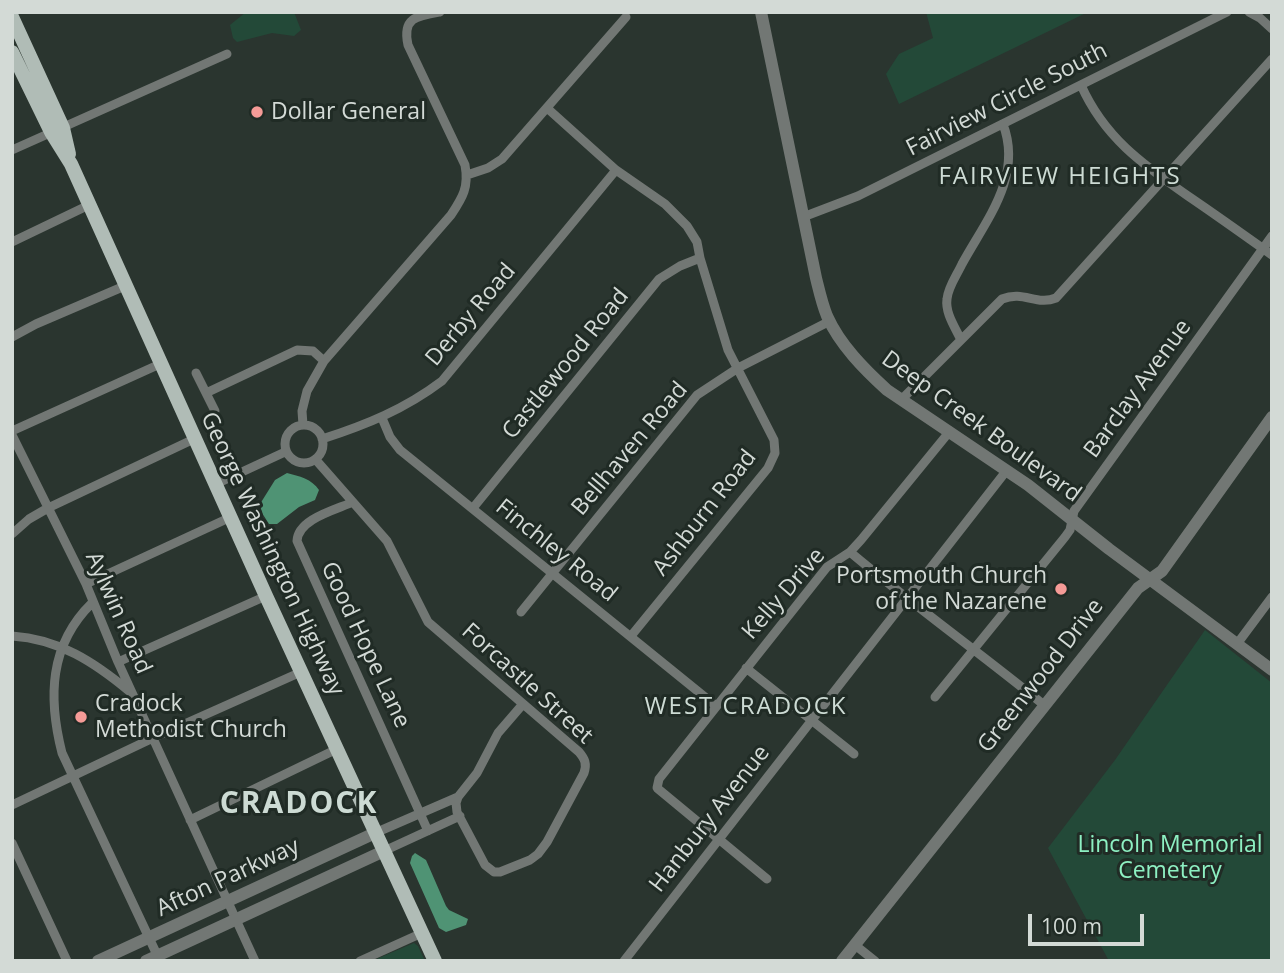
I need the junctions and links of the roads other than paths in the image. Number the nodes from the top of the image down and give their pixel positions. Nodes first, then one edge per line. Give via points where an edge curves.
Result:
1 (440, 12) edge
2 (761, 12) edge
3 (1227, 12) edge
4 (1249, 12) edge
5 (626, 14) edge
6 (12, 17) edge
7 (1269, 26) edge
8 (12, 52) edge
9 (228, 54) dead end
10 (1272, 59) edge
11 (1081, 85) junction
12 (547, 108) junction
13 (1003, 124) junction
14 (57, 130) junction
15 (12, 150) edge
16 (616, 170) junction
17 (467, 175) junction
18 (1162, 178) junction
19 (89, 205) junction
20 (803, 217) junction
21 (1272, 236) edge
22 (12, 242) edge
23 (1263, 248) junction
24 (1272, 255) edge
25 (700, 258) junction
26 (127, 285) junction
27 (830, 321) junction
28 (12, 337) edge
29 (961, 340) junction
30 (324, 361) junction
31 (160, 364) junction
32 (738, 368) junction
33 (197, 373) dead end
34 (206, 393) junction
35 (902, 399) junction
36 (215, 411) dead end
37 (1272, 417) edge
38 (382, 418) junction
39 (303, 425) junction
40 (950, 431) junction
41 (12, 433) edge
42 (194, 439) junction
43 (322, 439) junction
44 (285, 452) junction
45 (316, 460) junction
46 (1007, 470) junction
47 (216, 484) junction
48 (353, 502) junction
49 (48, 508) junction
50 (473, 508) junction
51 (231, 517) junction
52 (1072, 520) junction
53 (12, 534) edge
54 (850, 552) junction
55 (553, 573) junction
56 (1150, 580) junction
57 (86, 584) junction
58 (266, 596) junction
59 (1272, 597) edge
60 (906, 598) junction
61 (92, 603) junction
62 (521, 612) dead end
63 (12, 636) edge
64 (631, 636) junction
65 (1237, 644) junction
66 (62, 646) junction
67 (975, 650) junction
68 (118, 662) junction
69 (746, 668) junction
70 (1272, 670) edge
71 (301, 672) junction
72 (133, 695) junction
73 (935, 697) dead end
74 (523, 704) junction
75 (1044, 705) junction
76 (716, 706) junction
77 (811, 720) junction
78 (153, 738) junction
79 (337, 749) junction
80 (854, 754) dead end
81 (73, 776) junction
82 (458, 797) junction
83 (12, 805) edge
84 (421, 813) junction
85 (460, 816) junction
86 (190, 820) junction
87 (428, 831) junction
88 (376, 833) junction
89 (720, 838) junction
90 (12, 843) edge
91 (384, 851) junction
92 (767, 879) dead end
93 (227, 901) junction
94 (236, 919) junction
95 (422, 933) junction
96 (148, 938) junction
97 (855, 945) junction
98 (154, 959) edge
99 (67, 961) edge
100 (99, 961) edge
101 (255, 961) edge
102 (360, 961) edge
103 (435, 961) edge
104 (625, 961) edge
105 (842, 961) edge
106 (874, 961) edge

1 - 17 street via 414,19 405,31
2 - 20 street, Deep Creek Boulevard
3 - 11 street, Fairview Circle South
4 - 7 street
5 - 12 street
6 - 14 main road, George Washington Highway
8 - 14 main road, George Washington Highway
9 - 14 street
10 - 18 street
11 - 13 street, Fairview Circle South
11 - 18 street via 1112,135
12 - 16 street
12 - 17 street via 502,159
13 - 20 street, Fairview Circle South via 858,196
13 - 29 street via 1010,149 1002,194 947,297 948,313
14 - 15 street
14 - 19 main road, George Washington Highway
16 - 25 street via 665,204 687,226
16 - 38 street, Derby Road via 442,382
17 - 30 street via 466,193 451,215
18 - 23 street
18 - 29 street via 1056,298 1010,296
19 - 22 street
19 - 26 main road, George Washington Highway
20 - 27 street, Deep Creek Boulevard
21 - 23 street, Barclay Avenue
23 - 24 street
23 - 52 street, Barclay Avenue via 1074,511
25 - 32 street
25 - 50 street, Castlewood Road via 659,279
26 - 28 street
26 - 31 main road, George Washington Highway
27 - 32 street, Bellhaven Road
27 - 35 street, Deep Creek Boulevard via 870,374
29 - 35 street
30 - 34 street via 313,351 296,350
30 - 39 street via 307,391
31 - 41 street
31 - 42 main road, George Washington Highway
32 - 55 street, Bellhaven Road via 697,395
32 - 64 street, Ashburn Road via 774,440 775,453 768,468
33 - 34 street
34 - 36 street
35 - 40 street, Deep Creek Boulevard
37 - 56 street, Greenwood Drive via 1162,571
38 - 43 street, Derby Road
38 - 50 street, Finchley Road via 400,450
39 - 43 street via 315,429
39 - 44 street via 287,434
40 - 46 street, Deep Creek Boulevard
40 - 54 street, Kelly Drive
41 - 49 street, Aylwin Road
42 - 47 main road, George Washington Highway
42 - 49 street
43 - 45 street
44 - 45 street via 299,463
44 - 47 street
45 - 48 street, Forcastle Street
46 - 52 street, Deep Creek Boulevard
46 - 60 street, Hanbury Avenue
47 - 51 main road, George Washington Highway
48 - 74 street, Forcastle Street via 387,541 428,622
48 - 84 street, Good Hope Lane via 305,525 297,541
49 - 53 street
49 - 57 street, Aylwin Road
50 - 55 street, Finchley Road
51 - 57 street
51 - 58 main road, George Washington Highway
52 - 56 street, Deep Creek Boulevard
52 - 67 street, Barclay Avenue via 1065,537
54 - 60 street
54 - 69 street, Kelly Drive via 827,567
55 - 62 street, Bellhaven Road
55 - 64 street, Finchley Road
56 - 65 street, Deep Creek Boulevard
56 - 75 street, Greenwood Drive via 1138,588
57 - 61 street, Aylwin Road
58 - 68 street
58 - 71 main road, George Washington Highway
59 - 65 street
60 - 67 street
60 - 77 street, Hanbury Avenue
61 - 66 street via 70,628
61 - 68 street, Aylwin Road
63 - 66 street
64 - 76 street, Finchley Road
65 - 70 street, Deep Creek Boulevard
66 - 72 street via 108,673
66 - 81 street via 53,700 60,742
67 - 73 street, Barclay Avenue
67 - 75 street
68 - 72 street, Aylwin Road
69 - 76 street, Kelly Drive
69 - 77 street
71 - 78 street
71 - 79 main road, George Washington Highway
72 - 78 street, Aylwin Road
74 - 82 street via 498,733
74 - 85 street, Forcastle Street via 585,759 584,773 547,842 530,860 494,872 481,860
75 - 97 street, Greenwood Drive
76 - 89 street, Kelly Drive via 659,779 657,788
77 - 80 street
77 - 89 street, Hanbury Avenue
78 - 81 street
78 - 86 street, Aylwin Road
79 - 86 street
79 - 88 main road, George Washington Highway
81 - 83 street
81 - 96 street
82 - 84 street
82 - 85 street
84 - 87 street, Good Hope Lane
84 - 88 street
85 - 87 street
86 - 93 street, Aylwin Road
87 - 91 street
88 - 91 main road, George Washington Highway
88 - 93 street, Afton Parkway
89 - 92 street
89 - 104 street, Hanbury Avenue
90 - 99 street
91 - 94 street, Afton Parkway
91 - 95 main road, George Washington Highway
93 - 94 street, Aylwin Road
93 - 96 street, Afton Parkway
94 - 98 street, Afton Parkway
94 - 101 street, Aylwin Road
95 - 102 street
95 - 103 main road, George Washington Highway
96 - 98 street
96 - 100 street, Afton Parkway
97 - 105 street, Greenwood Drive
97 - 106 street

